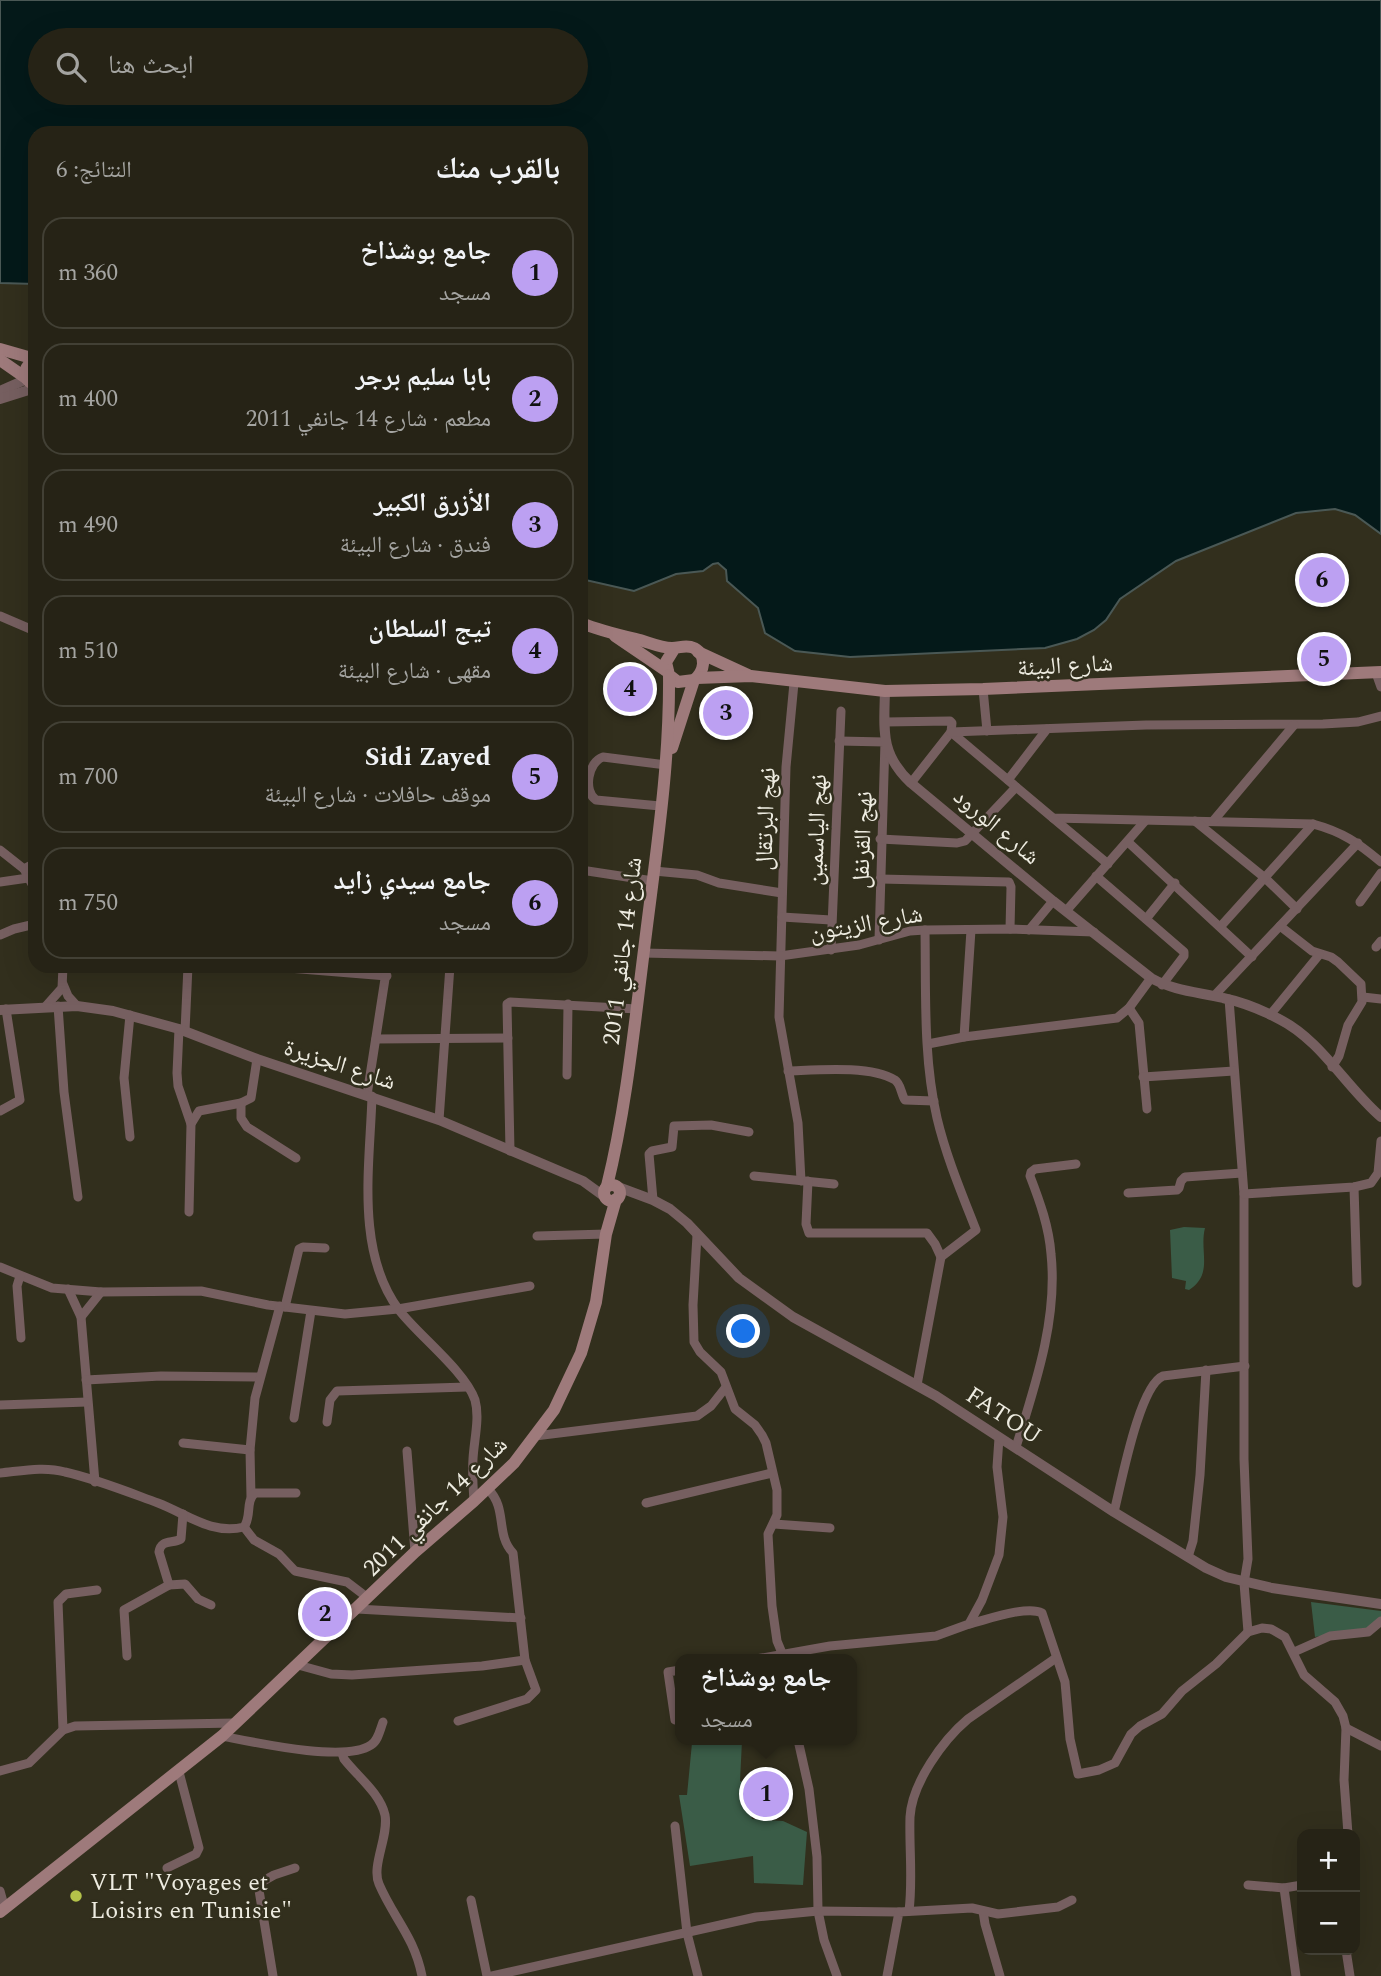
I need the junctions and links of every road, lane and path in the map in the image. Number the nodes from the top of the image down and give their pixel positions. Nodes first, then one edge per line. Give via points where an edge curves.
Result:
1 (0, 349) edge
2 (28, 358) edge
3 (0, 360) edge
4 (28, 381) edge
5 (28, 384) edge
6 (28, 385) edge
7 (0, 391) edge
8 (0, 399) edge
9 (0, 616) edge
10 (588, 626) edge
11 (28, 628) edge
12 (615, 636) junction
13 (674, 649) junction
14 (698, 652) junction
15 (1378, 673) edge
16 (668, 674) junction
17 (751, 677) junction
18 (696, 679) junction
19 (794, 683) junction
20 (1381, 687) edge
21 (983, 690) junction
22 (885, 691) junction
23 (841, 711) dead end
24 (1381, 716) edge
25 (885, 722) junction
26 (1294, 725) junction
27 (1046, 729) junction
28 (987, 731) junction
29 (951, 732) junction
30 (839, 741) junction
31 (885, 742) junction
32 (666, 765) junction
33 (1008, 780) junction
34 (911, 783) junction
35 (1016, 787) junction
36 (660, 806) junction
37 (1054, 818) junction
38 (1214, 820) junction
39 (1145, 821) junction
40 (1195, 821) junction
41 (1313, 824) junction
42 (975, 833) junction
43 (880, 839) junction
44 (1128, 842) junction
45 (1358, 843) junction
46 (0, 850) edge
47 (1381, 862) edge
48 (1108, 864) junction
49 (588, 871) edge
50 (26, 873) junction
51 (1381, 873) edge
52 (653, 876) junction
53 (1096, 876) junction
54 (28, 877) edge
55 (1265, 878) junction
56 (880, 879) junction
57 (0, 882) edge
58 (1174, 883) junction
59 (782, 893) junction
60 (1053, 901) junction
61 (1360, 902) dead end
62 (1297, 909) junction
63 (1066, 911) junction
64 (782, 917) junction
65 (1146, 919) junction
66 (831, 920) junction
67 (28, 926) edge
68 (1221, 926) junction
69 (1280, 926) junction
70 (1010, 929) junction
71 (925, 930) junction
72 (971, 930) junction
73 (1029, 930) junction
74 (1095, 932) junction
75 (0, 935) edge
76 (879, 940) junction
77 (831, 950) junction
78 (643, 953) junction
79 (1319, 955) junction
80 (780, 957) junction
81 (1252, 957) junction
82 (63, 973) edge
83 (187, 973) edge
84 (387, 973) edge
85 (449, 973) edge
86 (1151, 978) junction
87 (63, 984) junction
88 (1162, 985) junction
89 (1214, 996) junction
90 (1363, 997) junction
91 (1229, 999) junction
92 (1381, 999) edge
93 (568, 1004) junction
94 (46, 1006) junction
95 (58, 1006) junction
96 (77, 1006) junction
97 (1129, 1008) junction
98 (3, 1009) edge
99 (637, 1009) junction
100 (130, 1015) junction
101 (1270, 1015) junction
102 (182, 1030) junction
103 (964, 1037) junction
104 (508, 1038) junction
105 (376, 1039) junction
106 (444, 1039) junction
107 (928, 1044) junction
108 (257, 1059) junction
109 (1332, 1067) junction
110 (788, 1071) junction
111 (1234, 1071) junction
112 (566, 1075) dead end
113 (1143, 1077) junction
114 (370, 1096) junction
115 (934, 1101) junction
116 (241, 1103) junction
117 (1147, 1109) dead end
118 (0, 1111) edge
119 (1381, 1117) edge
120 (439, 1120) junction
121 (191, 1124) junction
122 (749, 1132) dead end
123 (130, 1137) dead end
124 (1381, 1141) edge
125 (510, 1151) junction
126 (296, 1158) dead end
127 (1076, 1164) dead end
128 (1242, 1173) junction
129 (754, 1176) dead end
130 (804, 1181) junction
131 (834, 1184) dead end
132 (1354, 1187) junction
133 (611, 1193) junction
134 (1128, 1193) dead end
135 (1244, 1194) junction
136 (78, 1197) dead end
137 (653, 1200) junction
138 (189, 1212) dead end
139 (606, 1234) junction
140 (697, 1235) junction
141 (537, 1236) dead end
142 (325, 1248) dead end
143 (941, 1257) junction
144 (0, 1267) edge
145 (20, 1276) junction
146 (1357, 1283) dead end
147 (530, 1286) dead end
148 (68, 1289) junction
149 (101, 1292) junction
150 (282, 1307) junction
151 (398, 1309) junction
152 (311, 1311) junction
153 (81, 1317) junction
154 (21, 1338) dead end
155 (1245, 1366) junction
156 (1206, 1370) junction
157 (260, 1377) junction
158 (86, 1380) junction
159 (917, 1385) junction
160 (467, 1387) junction
161 (726, 1387) junction
162 (87, 1402) junction
163 (0, 1405) edge
164 (294, 1418) dead end
165 (327, 1422) dead end
166 (535, 1436) junction
167 (999, 1438) junction
168 (183, 1444) dead end
169 (1016, 1447) junction
170 (250, 1450) junction
171 (407, 1451) dead end
172 (0, 1473) edge
173 (772, 1473) junction
174 (95, 1482) junction
175 (488, 1489) junction
176 (296, 1493) dead end
177 (251, 1497) junction
178 (474, 1501) junction
179 (646, 1503) dead end
180 (1114, 1512) junction
181 (183, 1514) junction
182 (774, 1524) junction
183 (244, 1527) junction
184 (830, 1528) dead end
185 (415, 1552) junction
186 (1188, 1557) junction
187 (1244, 1583) junction
188 (169, 1585) junction
189 (96, 1590) dead end
190 (368, 1598) junction
191 (982, 1600) junction
192 (1381, 1604) edge
193 (211, 1605) dead end
194 (357, 1609) junction
195 (997, 1618) junction
196 (521, 1619) junction
197 (1381, 1621) edge
198 (969, 1624) junction
199 (1248, 1632) junction
200 (1293, 1652) junction
201 (782, 1653) junction
202 (778, 1654) edge
203 (790, 1654) edge
204 (805, 1654) edge
205 (127, 1656) dead end
206 (1056, 1658) junction
207 (525, 1660) junction
208 (298, 1665) junction
209 (675, 1671) edge
210 (675, 1720) dead end
211 (458, 1721) dead end
212 (383, 1722) dead end
213 (235, 1723) junction
214 (1346, 1728) junction
215 (63, 1730) junction
216 (222, 1737) junction
217 (799, 1745) edge
218 (1381, 1746) edge
219 (342, 1753) junction
220 (0, 1772) edge
221 (179, 1772) junction
222 (675, 1826) dead end
223 (1348, 1829) edge
224 (167, 1868) dead end
225 (295, 1868) dead end
226 (1248, 1885) dead end
227 (1297, 1886) edge
228 (1284, 1888) junction
229 (0, 1891) edge
230 (471, 1900) dead end
231 (1072, 1900) dead end
232 (818, 1911) junction
233 (904, 1911) junction
234 (983, 1911) junction
235 (2, 1912) edge
236 (687, 1933) junction
237 (1347, 1955) edge
238 (273, 1976) edge
239 (422, 1976) edge
240 (489, 1976) edge
241 (698, 1976) edge
242 (837, 1976) edge
243 (887, 1976) edge
244 (1000, 1976) edge
245 (1296, 1976) edge
246 (1350, 1976) edge

1 - 2 main road
3 - 4 main road
5 - 7 street
6 - 8 street
9 - 11 street
10 - 12 main road
12 - 13 main road
12 - 16 main road
13 - 14 main road via 687,646
13 - 16 main road via 667,657
14 - 17 main road, شارع البيئة
14 - 18 main road via 703,668
15 - 20 street
15 - 21 main road, شارع البيئة
16 - 18 main road via 678,682
16 - 32 main road, شارع 14 جانفي 2011
17 - 18 main road, شارع البيئة
17 - 19 main road, شارع البيئة
18 - 32 main road, شارع 14 جانفي 2011
19 - 22 main road, شارع البيئة
19 - 59 street, نهج البرتقال
21 - 22 main road, شارع البيئة
21 - 28 street
22 - 25 street
23 - 30 street, نهج الياسمين
24 - 26 street via 1358,722
25 - 29 street via 950,721
25 - 31 street
26 - 27 street
26 - 38 street
27 - 28 street
27 - 33 street
28 - 29 street
29 - 33 street
29 - 34 street
30 - 31 street
30 - 66 street, نهج الياسمين
31 - 34 street, شارع الورود via 894,766
31 - 43 street, نهج القرنفل
32 - 36 main road, شارع 14 جانفي 2011
32 - 36 street via 603,757 591,766 589,791 596,800
33 - 35 street
34 - 42 street, شارع الورود
35 - 37 street
35 - 42 street
36 - 52 main road, شارع 14 جانفي 2011
37 - 39 street
37 - 48 street
38 - 40 street
38 - 41 street
39 - 40 street
39 - 44 street
40 - 55 street
41 - 45 street
41 - 55 street
42 - 43 street via 957,843
42 - 60 street, شارع الورود
43 - 56 street, نهج القرنفل
44 - 48 street
44 - 58 street
45 - 47 street
45 - 62 street
46 - 50 street
48 - 53 street
49 - 52 street
50 - 54 street
50 - 57 street
51 - 61 street
52 - 59 street via 697,875
52 - 78 main road, شارع 14 جانفي 2011
53 - 63 street
53 - 65 street
55 - 62 street
55 - 68 street
56 - 70 street via 1009,882
56 - 76 street, نهج القرنفل
58 - 65 street
58 - 68 street
59 - 64 street, نهج البرتقال
60 - 63 street, شارع الورود
60 - 73 street
62 - 69 street
63 - 74 street, شارع الورود
64 - 66 street
64 - 80 street, نهج البرتقال
65 - 88 street via 1185,953
66 - 77 street, نهج الياسمين
67 - 75 street
68 - 81 street
69 - 79 street
69 - 81 street
70 - 72 street, شارع الزيتون
70 - 73 street, شارع الزيتون
71 - 72 street, شارع الزيتون
71 - 76 street, شارع الزيتون
71 - 107 street
72 - 103 street
73 - 74 street, شارع الزيتون
74 - 86 street
76 - 77 street, شارع الزيتون
77 - 80 street, شارع الزيتون
78 - 80 street, شارع الزيتون
78 - 99 main road, شارع 14 جانفي 2011
79 - 90 street via 1331,957 1355,975
79 - 101 street
80 - 110 street, نهج البرتقال via 779,1017
81 - 89 street
82 - 87 street
83 - 102 street
84 - 105 street
85 - 106 street
86 - 88 street
86 - 97 street
87 - 94 street
87 - 96 street
88 - 89 street
89 - 91 street
90 - 92 street
90 - 109 street
91 - 101 street
91 - 111 street
93 - 99 street
93 - 104 street via 510,1002
93 - 112 street
94 - 95 street, شارع الجزيرة
94 - 98 street, شارع الجزيرة
95 - 96 street, شارع الجزيرة
95 - 136 street
96 - 100 street, شارع الجزيرة
97 - 103 street via 1106,1020
97 - 113 street via 1139,1023
98 - 118 street via 20,1100
99 - 133 main road, شارع 14 جانفي 2011
100 - 102 street, شارع الجزيرة
100 - 123 street via 124,1089
101 - 109 street via 1297,1032
102 - 108 street, شارع الجزيرة
102 - 121 street via 178,1086
103 - 107 street
104 - 106 street
104 - 125 street
105 - 106 street
105 - 114 street
106 - 120 street
107 - 115 street
108 - 114 street, شارع الجزيرة
108 - 116 street via 251,1098
109 - 119 street
110 - 115 street via 844,1069 873,1074 899,1083 905,1100
110 - 130 street, نهج البرتقال
111 - 113 street
111 - 128 street
113 - 117 street
114 - 120 street, شارع الجزيرة
114 - 151 street via 369,1220 380,1272
115 - 143 street via 976,1230
116 - 121 street via 200,1111
116 - 126 street via 241,1118 247,1127
120 - 125 street, شارع الجزيرة
121 - 138 street
122 - 137 street via 711,1125 674,1126 673,1147 649,1154
124 - 132 street via 1376,1178
125 - 133 street, شارع الجزيرة
127 - 169 street via 1031,1172 1046,1225 1053,1277 1044,1345
128 - 134 street via 1185,1177 1177,1190
128 - 135 street
129 - 130 street
130 - 131 street
130 - 143 street, نهج البرتقال via 809,1233 927,1233
132 - 135 street
132 - 146 street
133 - 137 street, FATOU
133 - 139 main road, شارع 14 جانفي 2011
135 - 155 street
137 - 140 street, FATOU via 679,1215
139 - 141 street
139 - 166 main road, شارع 14 جانفي 2011 via 598,1293 581,1353 554,1410
140 - 159 street, FATOU via 739,1278 793,1317
140 - 161 street via 694,1342 717,1367
142 - 150 street via 299,1249
143 - 159 street
144 - 145 street
145 - 148 street
145 - 154 street
147 - 151 street
148 - 149 street
148 - 153 street
149 - 150 street via 201,1291
149 - 153 street
150 - 152 street
150 - 157 street
151 - 152 street via 345,1314
151 - 160 street
152 - 164 street
153 - 158 street
155 - 156 street
155 - 187 street via 1248,1559
156 - 180 street via 1155,1381 1139,1413
156 - 186 street via 1200,1475
157 - 158 street
157 - 170 street
158 - 162 street
159 - 167 street, FATOU
160 - 165 street via 337,1391 330,1400
160 - 178 street via 476,1406
161 - 166 street via 697,1416
161 - 173 street via 735,1409 762,1435
162 - 163 street
162 - 174 street
166 - 175 main road, شارع 14 جانفي 2011
167 - 169 street, FATOU
167 - 191 street via 1003,1517 999,1555
168 - 170 street
169 - 180 street, FATOU
170 - 177 street
171 - 185 street
172 - 174 street via 56,1470
173 - 179 street
173 - 182 street via 778,1505
174 - 181 street
175 - 178 main road, شارع 14 جانفي 2011
175 - 196 street via 498,1498 503,1532 513,1553
176 - 177 street via 261,1492
177 - 183 street
178 - 185 main road, شارع 14 جانفي 2011
180 - 186 street, FATOU
181 - 183 street via 214,1528
181 - 188 street via 181,1539 160,1546
182 - 184 street
182 - 201 street via 768,1534 772,1606
183 - 190 street via 295,1571 338,1579
185 - 190 main road, شارع 14 جانفي 2011
186 - 187 street, FATOU
187 - 192 street, FATOU
187 - 199 street
188 - 193 street via 185,1584 198,1600
188 - 205 street via 124,1610
189 - 215 street via 66,1594 58,1602
190 - 194 main road, شارع 14 جانفي 2011
191 - 195 street
191 - 198 street
194 - 196 street
194 - 208 main road, شارع 14 جانفي 2011
195 - 198 street
195 - 206 street via 1033,1610 1042,1613
196 - 207 street
197 - 200 street via 1368,1632 1330,1636
198 - 204 street via 936,1636
199 - 200 street via 1271,1629 1284,1637
199 - 206 street via 1162,1714 1131,1734 1115,1763 1079,1774 1070,1739 1067,1694
200 - 214 street via 1304,1675 1335,1702
201 - 202 street
201 - 203 street
206 - 233 street via 968,1718 933,1760 911,1813
207 - 208 street via 352,1675
207 - 211 street via 536,1690 527,1699
208 - 213 main road, شارع 14 جانفي 2011
209 - 210 street via 668,1672
212 - 219 street via 374,1744
213 - 215 street via 86,1725
213 - 216 main road, شارع 14 جانفي 2011
214 - 218 street
214 - 223 street
215 - 220 street via 29,1763
216 - 219 street
216 - 221 main road, شارع 14 جانفي 2011
217 - 232 street via 817,1857
219 - 239 street via 384,1814 378,1882 414,1946
221 - 224 street via 199,1848
221 - 235 main road, شارع 14 جانفي 2011
222 - 236 street
225 - 238 street via 258,1884
226 - 228 street
227 - 228 street
228 - 245 street
229 - 235 street
230 - 240 street
231 - 234 street via 1058,1907 998,1914
232 - 233 street
232 - 236 street via 756,1917
232 - 242 street
233 - 234 street
233 - 243 street
234 - 244 street
236 - 240 street
236 - 241 street
237 - 246 street

